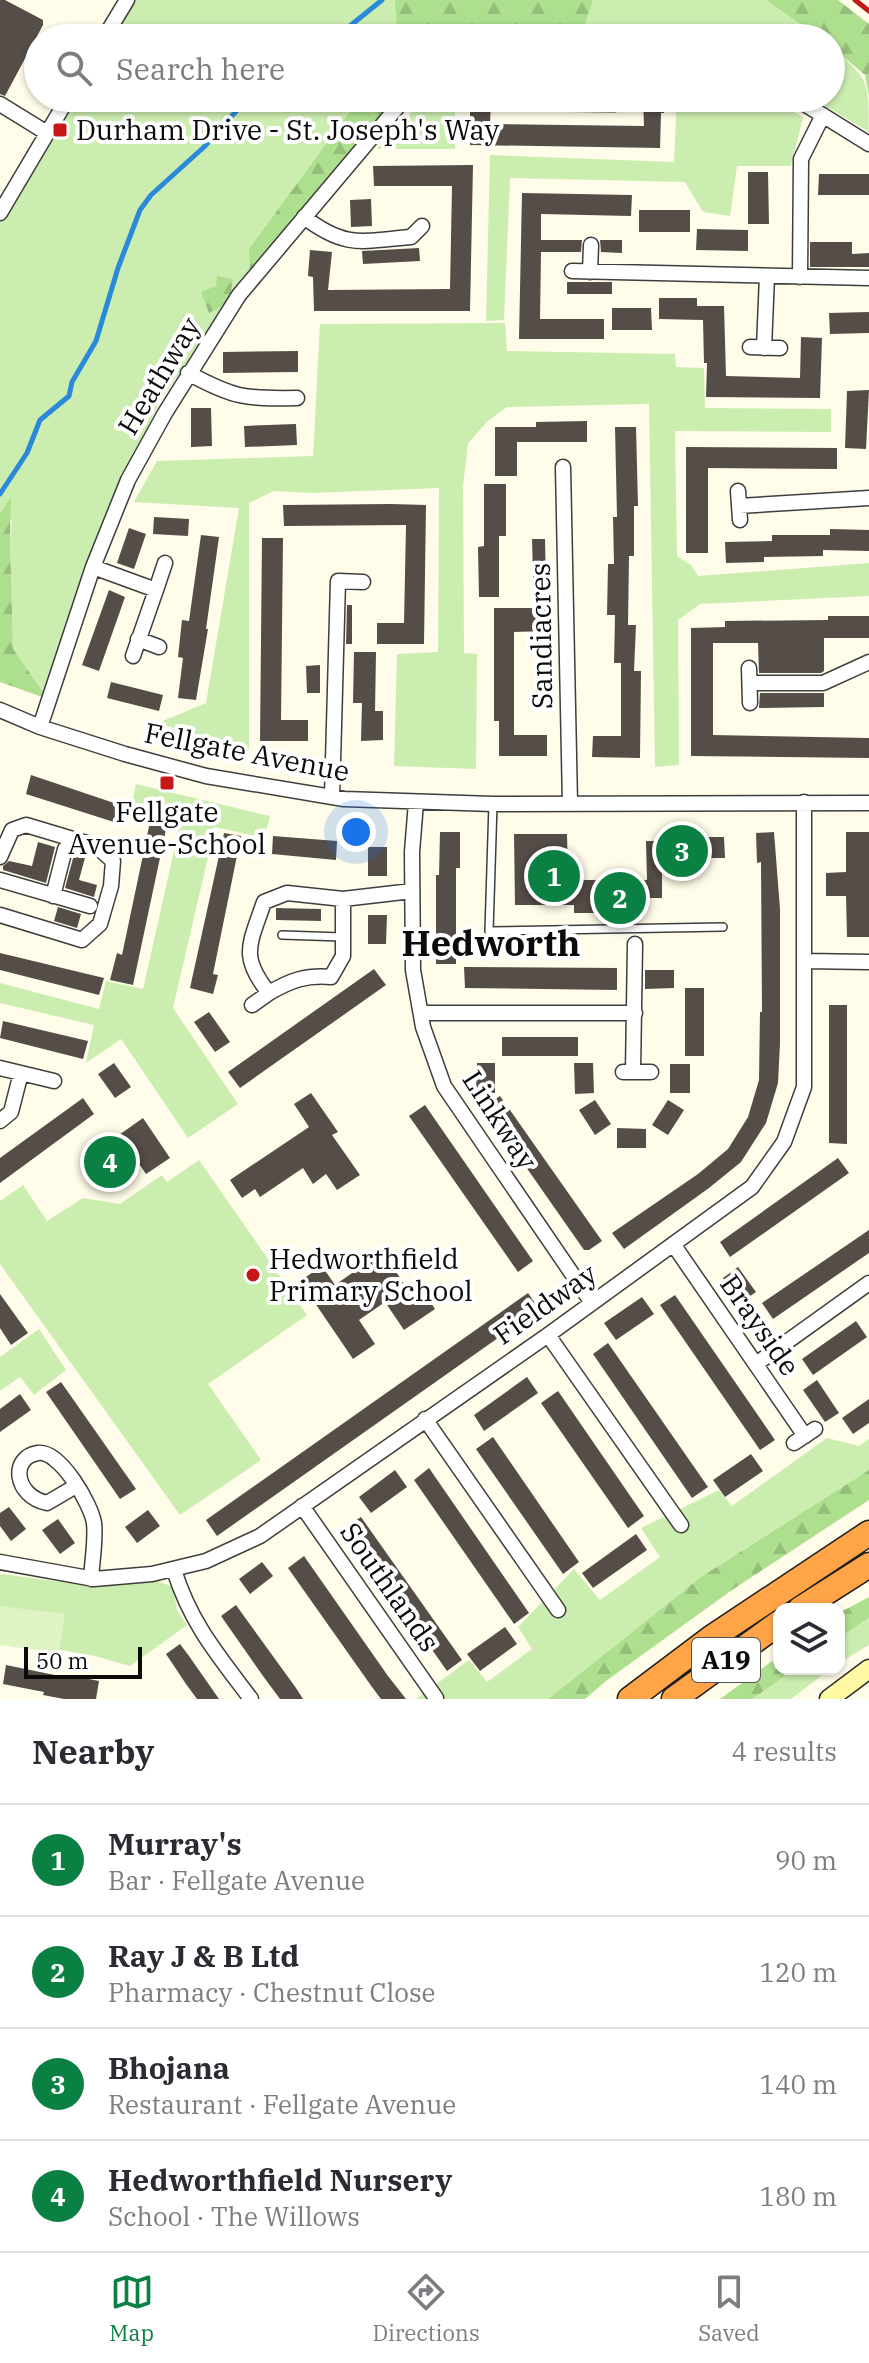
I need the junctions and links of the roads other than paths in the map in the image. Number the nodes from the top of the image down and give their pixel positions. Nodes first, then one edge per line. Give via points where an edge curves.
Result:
1 (127, 0) edge
2 (112, 24) edge
3 (0, 104) edge
4 (60, 112) edge
5 (393, 112) edge
6 (818, 112) edge
7 (823, 115) junction
8 (47, 133) junction
9 (869, 144) edge
10 (0, 213) edge
11 (304, 217) junction
12 (422, 226) dead end
13 (591, 245) dead end
14 (572, 271) dead end
15 (590, 272) junction
16 (767, 276) junction
17 (800, 277) junction
18 (869, 278) edge
19 (765, 347) dead end
20 (188, 373) junction
21 (297, 398) dead end
22 (563, 467) dead end
23 (738, 491) dead end
24 (869, 498) edge
25 (165, 563) dead end
26 (93, 567) junction
27 (363, 582) dead end
28 (156, 590) junction
29 (138, 639) junction
30 (159, 647) dead end
31 (133, 656) dead end
32 (869, 662) edge
33 (750, 703) dead end
34 (0, 710) edge
35 (40, 727) junction
36 (332, 797) junction
37 (416, 802) junction
38 (804, 802) junction
39 (869, 803) edge
40 (493, 804) junction
41 (570, 804) junction
42 (65, 849) dead end
43 (0, 857) edge
44 (0, 880) edge
45 (412, 891) junction
46 (53, 896) junction
47 (343, 899) junction
48 (90, 906) dead end
49 (0, 915) edge
50 (723, 927) dead end
51 (282, 935) dead end
52 (344, 937) junction
53 (635, 944) dead end
54 (804, 961) junction
55 (869, 962) edge
56 (269, 993) junction
57 (252, 1005) dead end
58 (421, 1013) junction
59 (635, 1013) junction
60 (0, 1068) edge
61 (651, 1072) dead end
62 (21, 1073) junction
63 (54, 1081) dead end
64 (0, 1121) edge
65 (673, 1244) junction
66 (869, 1283) edge
67 (592, 1303) junction
68 (548, 1335) junction
69 (756, 1364) junction
70 (425, 1419) junction
71 (805, 1436) dead end
72 (76, 1486) dead end
73 (302, 1506) junction
74 (682, 1524) dead end
75 (869, 1533) edge
76 (0, 1562) edge
77 (869, 1565) edge
78 (174, 1570) junction
79 (91, 1579) junction
80 (809, 1603) edge
81 (559, 1609) dead end
82 (773, 1627) edge
83 (869, 1669) edge
84 (438, 1696) edge
85 (251, 1699) edge
86 (630, 1699) edge
87 (674, 1699) edge
88 (829, 1699) edge

1 - 2 street
3 - 8 street
4 - 8 street
5 - 11 street, Heathway
6 - 7 street
7 - 9 street
7 - 17 street via 801,159
8 - 10 street
11 - 12 street via 348,242 411,237
11 - 20 street, Heathway via 239,295
13 - 15 street
14 - 15 street
15 - 16 street
16 - 17 street
16 - 19 street
17 - 18 street
20 - 21 street via 224,393 252,399
20 - 26 street, Heathway via 128,480
22 - 41 street, Sandiacres
23 - 24 street via 740,513
25 - 28 street
26 - 28 street
26 - 35 street, Heathway
27 - 36 street via 338,574
28 - 29 street
29 - 30 street
29 - 31 street
32 - 33 street via 823,683 750,676
34 - 35 street, Fellgate Avenue
35 - 36 street, Fellgate Avenue via 206,776
36 - 37 street, Fellgate Avenue
37 - 40 street, Fellgate Avenue
37 - 45 street, Linkway
38 - 39 street, Fellgate Avenue
38 - 41 street, Fellgate Avenue
38 - 54 street, Fieldway
40 - 41 street, Fellgate Avenue
40 - 50 lane via 489,931
42 - 46 street
43 - 49 street via 12,830 26,825 96,846 113,861 100,924 82,940
44 - 46 street
45 - 47 street
45 - 58 street, Linkway via 413,970
46 - 48 street
47 - 52 street
47 - 56 street via 287,893 264,902 248,958
51 - 52 lane
52 - 56 street via 343,956 331,977 310,975
53 - 59 street
54 - 55 street
54 - 65 street, Fieldway via 804,1087 784,1142 752,1187
56 - 57 street
58 - 59 street
58 - 67 street, Linkway via 444,1086
59 - 61 street via 628,1072
60 - 62 street
62 - 63 street
62 - 64 street via 11,1112
65 - 67 street, Fieldway
65 - 69 street, Brayside
66 - 69 street
67 - 68 street, Fieldway
68 - 70 street, Fieldway
68 - 74 street
69 - 71 street, Brayside
70 - 73 street, Fieldway
70 - 81 street
72 - 79 street via 94,1524
73 - 78 street, Fieldway via 260,1536
73 - 84 street, Southlands
75 - 86 highway, A19
76 - 79 street, Fieldway
77 - 80 highway
78 - 79 street, Fieldway
78 - 85 street via 184,1603
82 - 87 highway, A19
83 - 88 street

